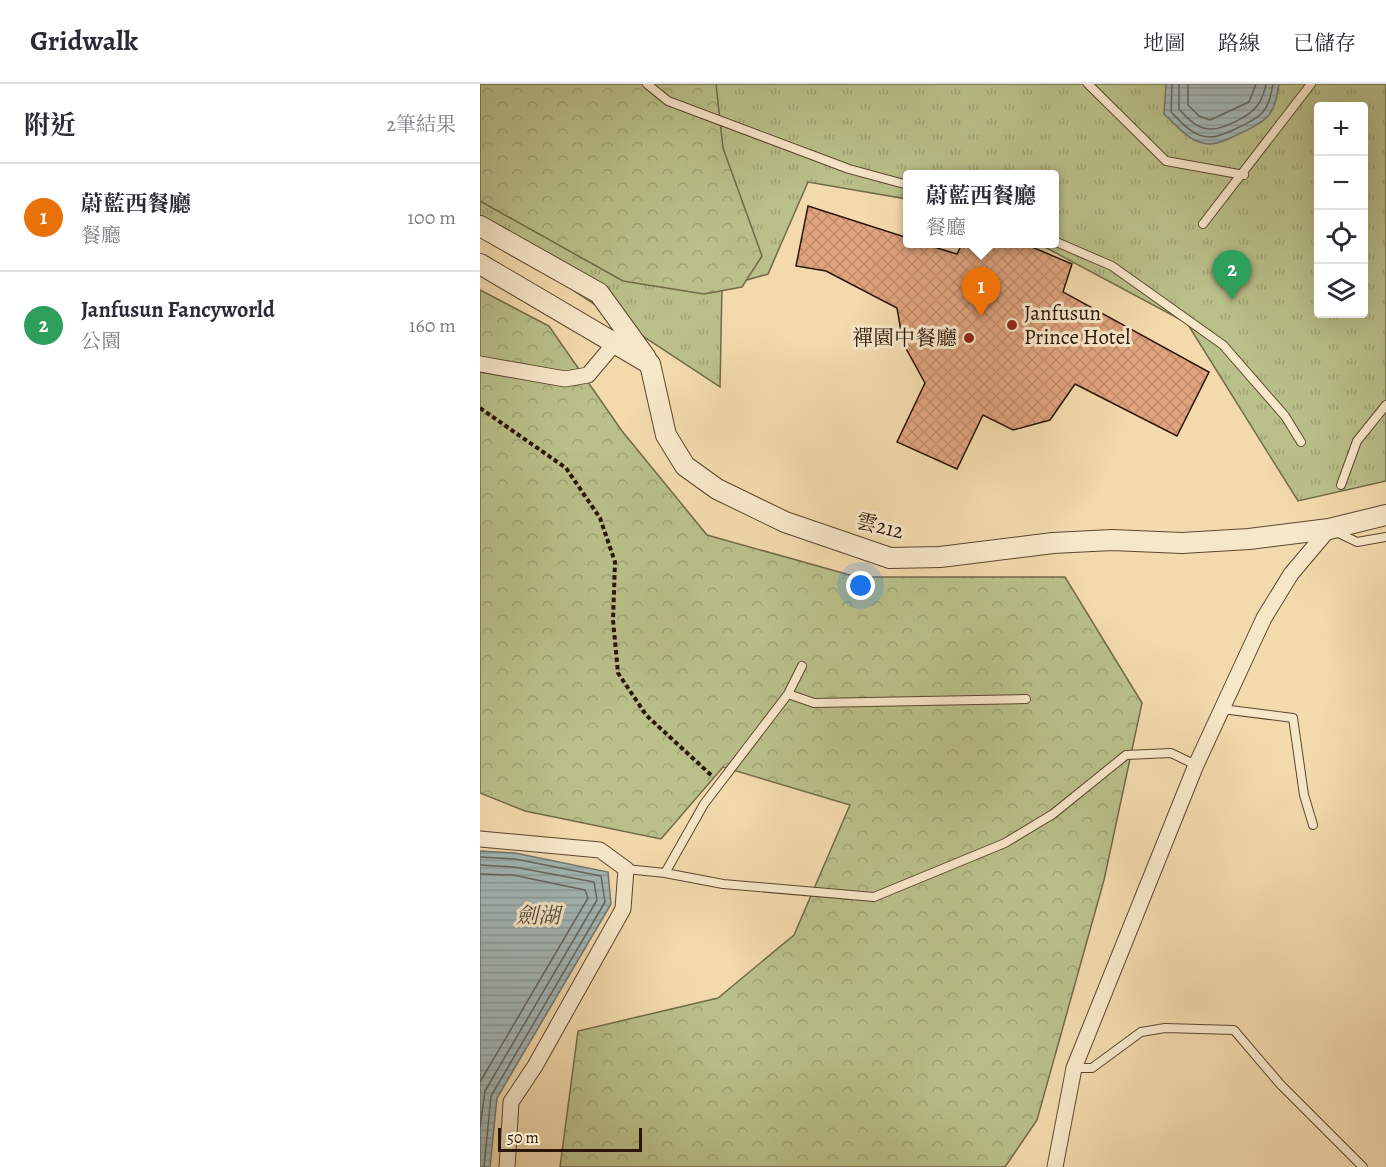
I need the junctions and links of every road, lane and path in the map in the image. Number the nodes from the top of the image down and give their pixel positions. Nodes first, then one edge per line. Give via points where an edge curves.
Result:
1 (647, 84) edge
2 (1088, 84) edge
3 (1311, 84) edge
4 (1244, 175) junction
5 (903, 184) edge
6 (1203, 224) dead end
7 (480, 226) edge
8 (1059, 244) edge
9 (480, 264) edge
10 (615, 343) junction
11 (480, 364) edge
12 (650, 364) junction
13 (1386, 405) edge
14 (480, 408) edge
15 (1301, 442) dead end
16 (1341, 485) dead end
17 (1386, 515) edge
18 (1329, 529) junction
19 (1386, 537) edge
20 (802, 666) dead end
21 (788, 694) junction
22 (1026, 699) dead end
23 (1222, 709) junction
24 (1196, 765) junction
25 (720, 783) junction
26 (1313, 825) dead end
27 (480, 839) edge
28 (626, 869) junction
29 (665, 873) junction
30 (1074, 1068) junction
31 (507, 1167) edge
32 (1055, 1167) edge
33 (1363, 1167) edge

1 - 5 lane via 668,101 849,170
2 - 4 lane via 1166,161
3 - 4 lane
4 - 6 lane
7 - 12 street via 599,293
8 - 15 lane via 1112,266 1223,345 1285,416
9 - 10 street
10 - 11 street via 588,375 565,379
10 - 12 street
12 - 18 street, 雲212 / 雲212 via 666,435 686,466 717,489 785,522 890,558 940,557 1053,543 1249,539
13 - 16 lane via 1357,441
14 - 25 path via 566,468 600,518 615,562 613,620 618,673 646,715
17 - 18 street, 雲212 / 雲212
18 - 19 lane via 1356,542
18 - 23 street via 1291,574 1264,618
20 - 21 lane
21 - 22 lane via 814,703
21 - 25 lane
23 - 24 street
23 - 26 lane via 1293,718 1304,795
24 - 29 lane via 1171,753 1126,755 1053,814 1005,843 874,897 723,884
24 - 30 street
25 - 29 lane
27 - 28 street via 600,850
28 - 29 lane
28 - 31 street via 623,909 511,1102
30 - 32 street
30 - 33 lane via 1092,1068 1141,1032 1165,1028 1234,1030 1280,1084

